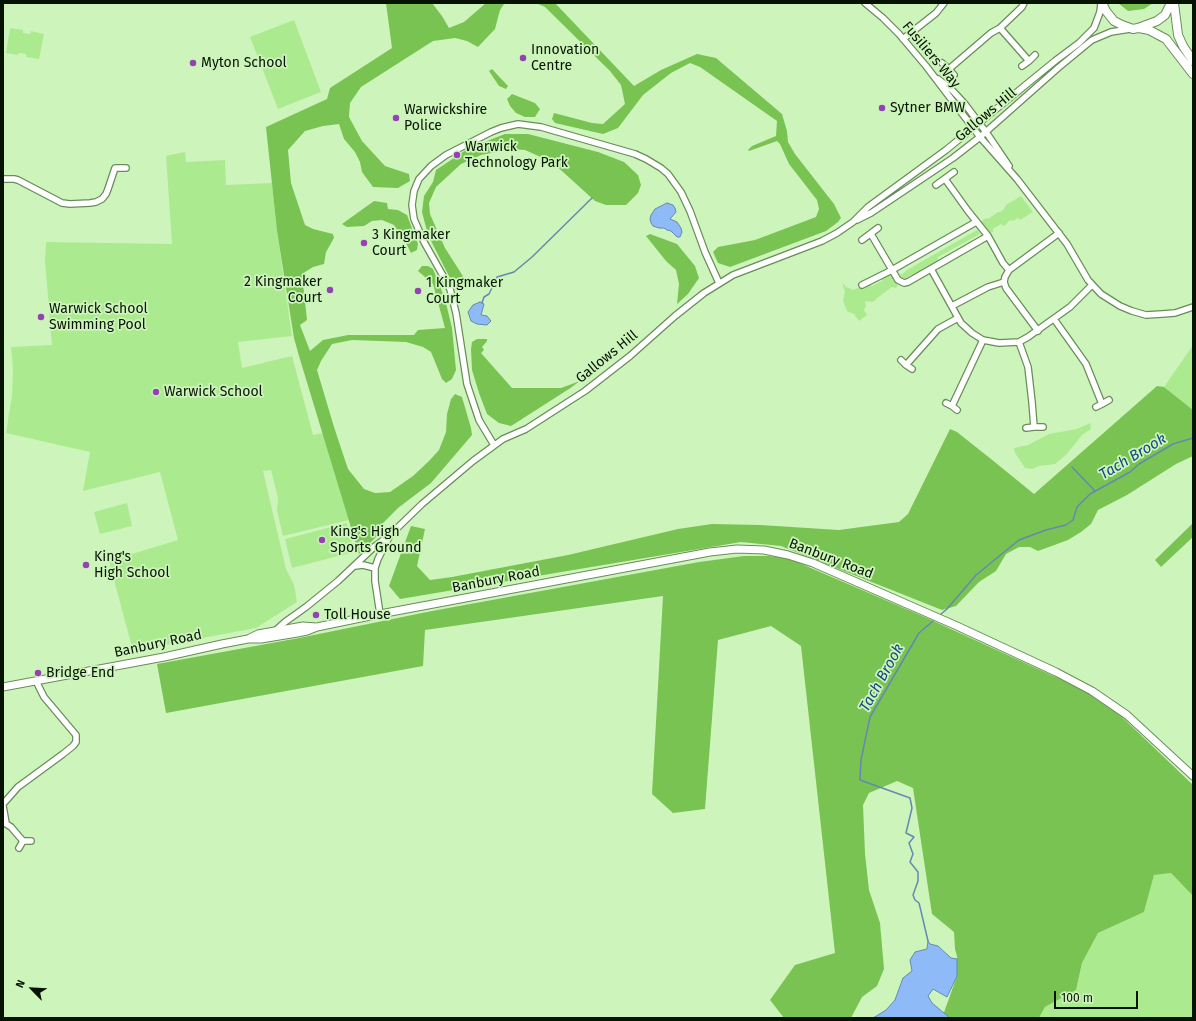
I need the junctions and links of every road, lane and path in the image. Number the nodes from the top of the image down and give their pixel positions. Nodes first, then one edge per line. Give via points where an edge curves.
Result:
1 (865, 3) edge
2 (944, 3) edge
3 (1024, 3) edge
4 (1101, 3) edge
5 (1173, 3) edge
6 (1000, 28) junction
7 (1136, 28) junction
8 (904, 39) junction
9 (1035, 55) dead end
10 (1029, 61) junction
11 (1193, 61) edge
12 (942, 64) dead end
13 (1022, 66) dead end
14 (949, 69) junction
15 (932, 73) junction
16 (1193, 74) edge
17 (954, 75) dead end
18 (980, 123) junction
19 (974, 128) junction
20 (986, 132) junction
21 (980, 137) junction
22 (126, 168) dead end
23 (954, 172) dead end
24 (3, 179) edge
25 (945, 179) junction
26 (1017, 179) junction
27 (936, 185) dead end
28 (853, 222) junction
29 (976, 222) junction
30 (878, 228) dead end
31 (871, 234) junction
32 (1059, 234) junction
33 (988, 236) junction
34 (862, 240) dead end
35 (931, 269) junction
36 (892, 270) junction
37 (1009, 270) junction
38 (1004, 282) junction
39 (719, 283) junction
40 (862, 285) dead end
41 (1092, 285) junction
42 (952, 306) junction
43 (1193, 307) edge
44 (958, 318) junction
45 (1054, 318) junction
46 (1038, 331) junction
47 (983, 340) junction
48 (1019, 342) junction
49 (901, 360) dead end
50 (906, 365) junction
51 (912, 369) dead end
52 (1109, 400) dead end
53 (946, 403) dead end
54 (1102, 404) junction
55 (1096, 407) dead end
56 (1034, 427) junction
57 (1043, 427) dead end
58 (1026, 428) dead end
59 (494, 445) junction
60 (390, 535) junction
61 (355, 566) junction
62 (375, 568) junction
63 (380, 614) junction
64 (317, 627) junction
65 (272, 632) junction
66 (248, 639) junction
67 (36, 681) junction
68 (3, 687) edge
69 (1193, 776) edge
70 (3, 805) edge
71 (5, 822) edge
72 (23, 841) junction
73 (31, 841) dead end
74 (19, 848) dead end

1 - 8 street, Fusiliers Way
2 - 8 street
3 - 6 street
4 - 7 highway via 1114,21
4 - 18 street, Gallows Hill via 1096,23 1089,34
5 - 7 highway via 1161,18 1152,24
5 - 11 highway via 1178,35
6 - 10 street
6 - 14 street
7 - 16 highway via 1149,30 1166,39
7 - 20 street, Gallows Hill via 1111,32 1092,40
8 - 15 street, Fusiliers Way
9 - 10 street
10 - 13 street
12 - 14 street
14 - 17 street
15 - 18 street via 958,97
15 - 19 street, Fusiliers Way
18 - 19 street, Gallows Hill
18 - 20 street
19 - 21 street, Fusiliers Way
19 - 28 street, Gallows Hill via 868,207
20 - 21 street, Gallows Hill
20 - 26 street
21 - 26 street, Fusiliers Way
21 - 28 street, Gallows Hill via 872,213
22 - 24 street via 115,168 106,194 96,202 90,203 62,203 18,180
23 - 25 street
25 - 27 street
25 - 29 street
26 - 32 street
28 - 39 street, Gallows Hill via 822,241
29 - 33 street
29 - 36 street
30 - 31 street
31 - 34 street
31 - 36 street
32 - 37 street
32 - 41 street
33 - 35 street
33 - 37 street
35 - 36 street via 904,283 898,280
35 - 42 street
36 - 40 street
37 - 38 street
38 - 42 street via 988,287
38 - 46 street
39 - 59 street, Gallows Hill via 585,391 546,419
39 - 59 street via 681,192 668,174 646,159 542,127 518,124 491,132 446,155 419,179 412,205 414,219 450,290 467,384 478,420
41 - 43 street via 1101,294 1132,311 1162,314
41 - 45 street via 1071,306
42 - 44 street
44 - 47 street via 966,328
44 - 50 street via 938,329
45 - 46 street
45 - 54 street via 1085,362
46 - 48 street
47 - 48 street via 999,343
47 - 53 street via 954,408
48 - 56 street via 1028,367
49 - 50 street
50 - 51 street
52 - 54 street
54 - 55 street
56 - 57 street
56 - 58 street
59 - 60 street, Gallows Hill via 466,466
60 - 61 street, Gallows Hill
60 - 62 street, Gallows Hill
61 - 62 street
61 - 65 street, Gallows Hill
62 - 63 street, Gallows Hill
63 - 64 main road, Banbury Road
63 - 69 main road, Banbury Road via 720,551 750,549 777,552 813,563 1029,659 1092,691 1127,714
64 - 65 main road, Banbury Road via 302,626
64 - 66 main road, Banbury Road via 290,634
65 - 66 main road, Banbury Road
66 - 67 main road, Banbury Road
67 - 68 main road, Banbury Road
67 - 70 street via 44,697 76,735 76,742 18,788
70 - 71 street
71 - 72 street
72 - 73 street
72 - 74 street

